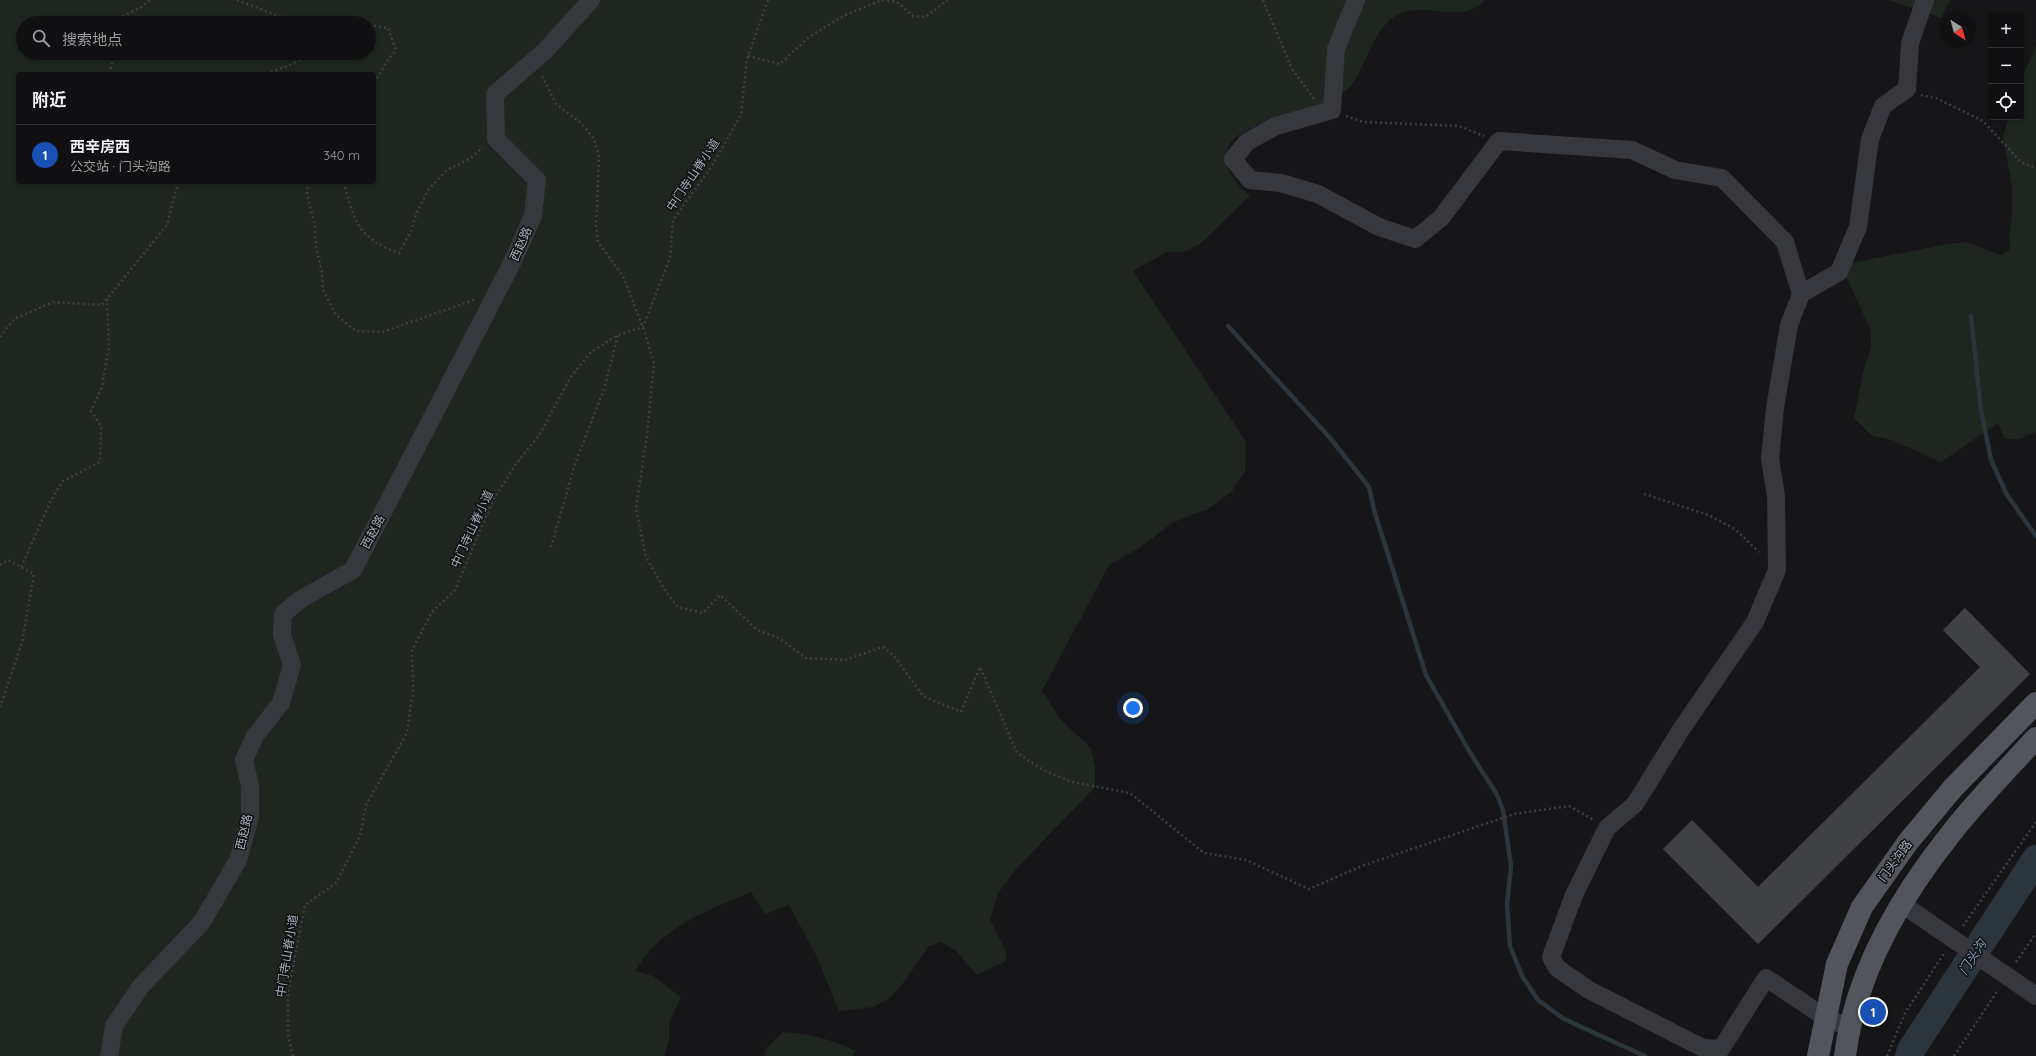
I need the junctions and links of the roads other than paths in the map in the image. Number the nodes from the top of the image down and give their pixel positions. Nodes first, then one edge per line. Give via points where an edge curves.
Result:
1 (591, 0) edge
2 (1356, 0) edge
3 (1925, 0) edge
4 (1801, 294) junction
5 (2036, 703) edge
6 (2036, 738) edge
7 (1902, 904) junction
8 (2036, 996) edge
9 (1826, 1018) junction
10 (1849, 1028) junction
11 (109, 1056) edge
12 (1818, 1056) edge
13 (1845, 1056) edge

1 - 11 street, 西赵路 via 546,50 495,94 496,139 537,180 533,216 353,570 301,599 284,614 282,635 292,665 281,703 255,736 244,760 250,786 250,817 238,860 202,922 141,986 114,1026
2 - 4 street via 1336,49 1332,110 1276,126 1247,142 1233,159 1250,180 1281,183 1318,194 1379,227 1415,239 1441,218 1499,141 1632,150 1675,170 1722,178 1784,242
3 - 4 street via 1910,43 1907,89 1883,106 1870,139 1858,227 1839,272
4 - 9 street via 1789,325 1775,408 1770,459 1776,496 1776,570 1755,622 1682,728 1635,804 1607,828 1574,895 1551,957 1557,968 1589,990 1703,1048 1722,1049 1766,978
5 - 9 main road, 门头沟路 via 1953,788 1908,842 1862,907 1837,964
6 - 7 main road via 1949,835
7 - 8 street
7 - 10 main road via 1869,967
9 - 10 street
9 - 12 main road, 门头沟路
10 - 13 main road

